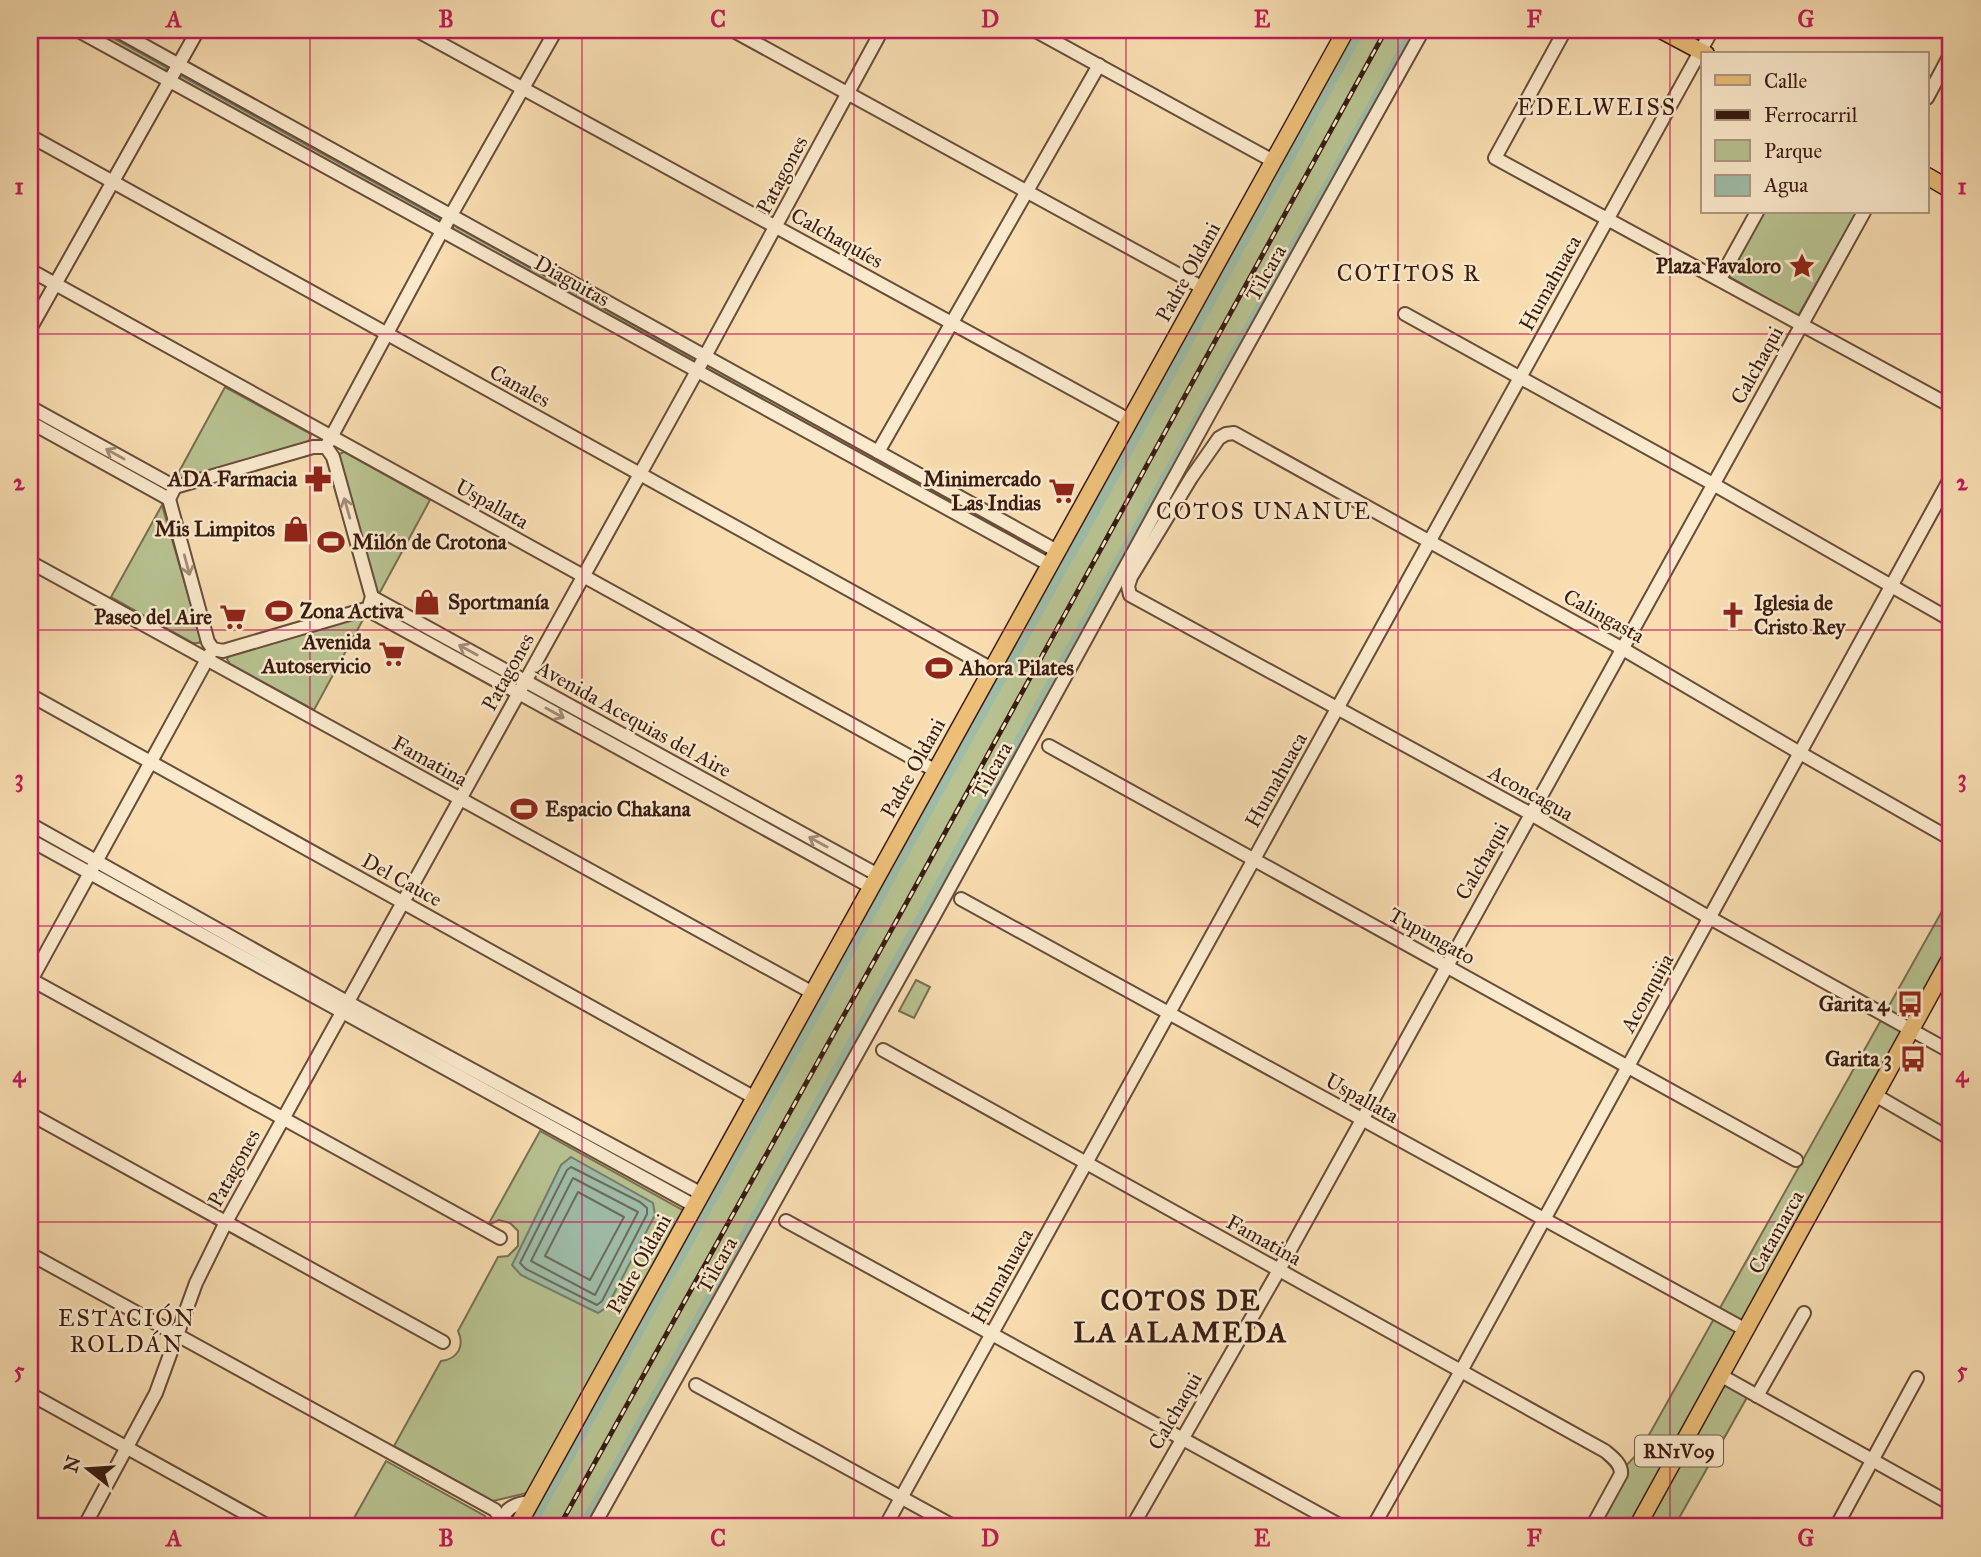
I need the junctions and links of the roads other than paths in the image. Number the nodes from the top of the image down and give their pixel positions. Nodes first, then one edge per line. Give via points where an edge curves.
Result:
1 (76, 30) edge
2 (116, 30) edge
3 (198, 30) edge
4 (416, 30) edge
5 (556, 30) edge
6 (732, 30) edge
7 (883, 30) edge
8 (1034, 30) edge
9 (1346, 30) edge
10 (1423, 30) edge
11 (1565, 30) edge
12 (1661, 30) edge
13 (1712, 30) edge
14 (1701, 52) edge
15 (1703, 52) edge
16 (1951, 53) edge
17 (1701, 56) edge
18 (178, 64) junction
19 (1099, 65) junction
20 (168, 80) junction
21 (523, 88) junction
22 (848, 93) junction
23 (1928, 95) edge
24 (30, 136) edge
25 (1273, 161) junction
26 (1928, 177) edge
27 (111, 181) junction
28 (1951, 190) edge
29 (1027, 191) junction
30 (1757, 214) edge
31 (1863, 214) edge
32 (452, 216) junction
33 (1608, 218) junction
34 (776, 226) junction
35 (442, 231) junction
36 (30, 270) edge
37 (1720, 279) junction
38 (54, 284) junction
39 (1203, 288) junction
40 (1405, 314) dead end
41 (951, 323) junction
42 (1802, 324) junction
43 (30, 328) edge
44 (387, 334) junction
45 (705, 356) junction
46 (697, 371) junction
47 (1520, 378) junction
48 (1951, 406) edge
49 (30, 407) edge
50 (1129, 420) junction
51 (30, 422) edge
52 (329, 442) junction
53 (878, 452) junction
54 (640, 474) junction
55 (1951, 477) edge
56 (1713, 484) junction
57 (172, 493) junction
58 (1429, 542) junction
59 (1053, 558) junction
60 (30, 562) edge
61 (583, 576) junction
62 (1892, 587) junction
63 (1130, 595) joint
64 (369, 603) junction
65 (1951, 620) edge
66 (1623, 649) junction
67 (210, 655) junction
68 (992, 669) junction
69 (522, 687) junction
70 (30, 695) edge
71 (1337, 709) junction
72 (1049, 746) dead end
73 (1800, 754) junction
74 (151, 762) junction
75 (936, 771) junction
76 (460, 799) junction
77 (1531, 814) junction
78 (30, 824) edge
79 (1951, 839) edge
80 (30, 840) edge
81 (1255, 860) junction
82 (97, 861) junction
83 (90, 873) junction
84 (875, 881) junction
85 (961, 899) dead end
86 (402, 902) junction
87 (1710, 918) junction
88 (1951, 957) edge
89 (1445, 965) junction
90 (30, 980) edge
91 (813, 993) junction
92 (344, 1007) junction
93 (1169, 1013) junction
94 (1911, 1030) junction
95 (883, 1050) dead end
96 (1951, 1052) edge
97 (1628, 1067) junction
98 (1875, 1095) junction
99 (755, 1098) junction
100 (30, 1114) edge
101 (283, 1118) junction
102 (1361, 1119) junction
103 (1951, 1139) edge
104 (1796, 1160) dead end
105 (1086, 1164) junction
106 (698, 1200) junction
107 (1543, 1219) junction
108 (786, 1221) dead end
109 (226, 1222) junction
110 (500, 1238) dead end
111 (30, 1254) edge
112 (1279, 1269) junction
113 (1804, 1313) dead end
114 (1746, 1330) junction
115 (992, 1334) junction
116 (177, 1336) junction
117 (443, 1342) dead end
118 (1461, 1371) junction
119 (1720, 1376) junction
120 (1917, 1378) dead end
121 (696, 1385) dead end
122 (30, 1394) edge
123 (1757, 1396) junction
124 (1182, 1438) junction
125 (128, 1448) junction
126 (1872, 1460) junction
127 (902, 1498) junction
128 (532, 1502) junction
129 (1951, 1504) edge
130 (500, 1519) edge
131 (84, 1527) edge
132 (270, 1527) edge
133 (517, 1527) edge
134 (593, 1527) edge
135 (885, 1527) edge
136 (955, 1527) edge
137 (1132, 1527) edge
138 (1343, 1527) edge
139 (1373, 1527) edge
140 (1592, 1527) edge
141 (1637, 1527) edge
142 (1836, 1527) edge

1 - 20 street, Diaguitas
2 - 18 street, Diaguitas
3 - 18 street
4 - 21 street, Calchaquíes
5 - 21 street
6 - 22 street
7 - 22 street, Patagones
8 - 19 street
9 - 25 main road, Padre Oldani
10 - 134 street, Tilcara
11 - 33 street via 1495,158
12 - 14 main road
13 - 15 street, Humahuaca
16 - 23 street
17 - 33 street, Humahuaca
18 - 20 street
18 - 32 street, Diaguitas
19 - 25 street
19 - 29 street
20 - 27 street
20 - 35 street, Diaguitas
21 - 32 street
21 - 34 street, Calchaquíes
22 - 29 street
22 - 34 street, Patagones
24 - 27 street, Canales
25 - 39 main road, Padre Oldani
26 - 28 main road
27 - 38 street
27 - 44 street, Canales
29 - 39 street
29 - 41 street
30 - 37 street
31 - 42 street, Calchaqui
32 - 35 street
32 - 45 street, Diaguitas
33 - 37 street
33 - 47 street, Humahuaca
34 - 41 street, Calchaquíes
34 - 45 street, Patagones
35 - 44 street
35 - 46 street, Diaguitas
36 - 38 street, Uspallata
37 - 42 street
38 - 43 street
38 - 52 street, Uspallata
39 - 50 main road, Padre Oldani
40 - 47 street
41 - 50 street, Calchaquíes
41 - 53 street
42 - 48 street
42 - 56 street, Calchaqui
44 - 52 street
44 - 54 street, Canales
45 - 46 street, Patagones
45 - 53 street, Diaguitas
46 - 54 street, Patagones
46 - 59 street, Diaguitas
47 - 56 street
47 - 58 street, Humahuaca
57 -> 49 street
50 - 59 main road, Padre Oldani
51 - 57 street
52 - 57 street
52 - 61 street, Uspallata
64 -> 52 street
53 - 59 street, Diaguitas
54 - 61 street, Patagones
54 - 68 street, Canales
55 - 62 street, Aconquija
56 - 62 street
56 - 66 street, Calchaqui
57 -> 67 street
58 - 63 street, Calingasta via 1234,433 1226,434 1191,478 1131,577
58 - 66 street, Calingasta
58 - 71 street, Humahuaca
59 - 68 main road, Padre Oldani
60 - 67 street, Famatina
61 - 69 street, Patagones
61 - 75 street, Uspallata
62 - 65 street
62 - 73 street, Aconquija
63 - 71 street, Aconcagua
64 - 67 street
64 - 69 street, Avenida Acequias del Aire
66 - 73 street, Calingasta
66 - 77 street, Calchaqui
67 - 74 street
67 - 76 street, Famatina
68 - 75 main road, Padre Oldani
69 - 76 street, Patagones
69 - 84 street, Avenida Acequias del Aire
70 - 74 street, Del Cauce
71 - 77 street, Aconcagua
71 - 81 street, Humahuaca
72 - 81 street, Tupungato
73 - 79 street, Calingasta
73 - 87 street, Aconquija
74 - 82 street
74 - 86 street, Del Cauce
75 - 84 main road, Padre Oldani
76 - 86 street, Patagones
76 - 91 street, Famatina
77 - 87 street, Aconcagua
77 - 89 street, Calchaqui
78 - 82 street
80 - 83 street
81 - 89 street, Tupungato
81 - 93 street, Humahuaca
82 - 83 street
82 - 92 street
83 - 90 street
83 - 92 street
84 - 91 main road, Padre Oldani
85 - 93 street, Uspallata
86 - 92 street, Patagones
86 - 99 street, Del Cauce
87 - 94 street, Aconcagua
87 - 97 street, Aconquija
88 - 94 main road, Catamarca / RN1V09
89 - 97 street, Tupungato
89 - 102 street, Calchaqui
90 - 101 street
91 - 99 main road, Padre Oldani
92 - 101 street, Patagones
92 - 106 street
93 - 102 street, Uspallata
93 - 105 street, Humahuaca
94 - 96 street, Aconcagua
94 - 98 main road, Catamarca / RN1V09
95 - 105 street, Famatina
97 - 104 street, Tupungato
97 - 107 street, Aconquija
98 - 103 street
98 - 114 main road, Catamarca / RN1V09
99 - 106 main road, Padre Oldani
100 - 109 street
101 - 109 street, Patagones
101 - 110 street
102 - 107 street, Uspallata
102 - 112 street, Calchaqui
105 - 112 street, Famatina
105 - 115 street, Humahuaca
106 - 128 main road, Padre Oldani
107 - 114 street, Uspallata
107 - 118 street, Aconquija
108 - 115 street
109 - 116 street, Patagones
109 - 117 street
111 - 116 street
112 - 118 street, Famatina
112 - 124 street, Calchaqui
113 - 123 street
114 - 119 main road, Catamarca / RN1V09
115 - 124 street
115 - 127 street, Humahuaca
116 - 125 street, Patagones via 156,1393
116 - 130 street
118 - 139 street, Aconquija
118 - 140 street, Famatina via 1605,1451 1622,1469
119 - 123 street
119 - 141 main road, Catamarca / RN1V09
120 - 126 street
121 - 127 street
122 - 125 street
123 - 126 street
124 - 137 street, Calchaqui
124 - 138 street
125 - 131 street, Patagones
125 - 132 street
126 - 129 street
126 - 142 street
127 - 135 street, Humahuaca
127 - 136 street
128 - 130 street via 509,1508
128 - 133 main road, Padre Oldani

